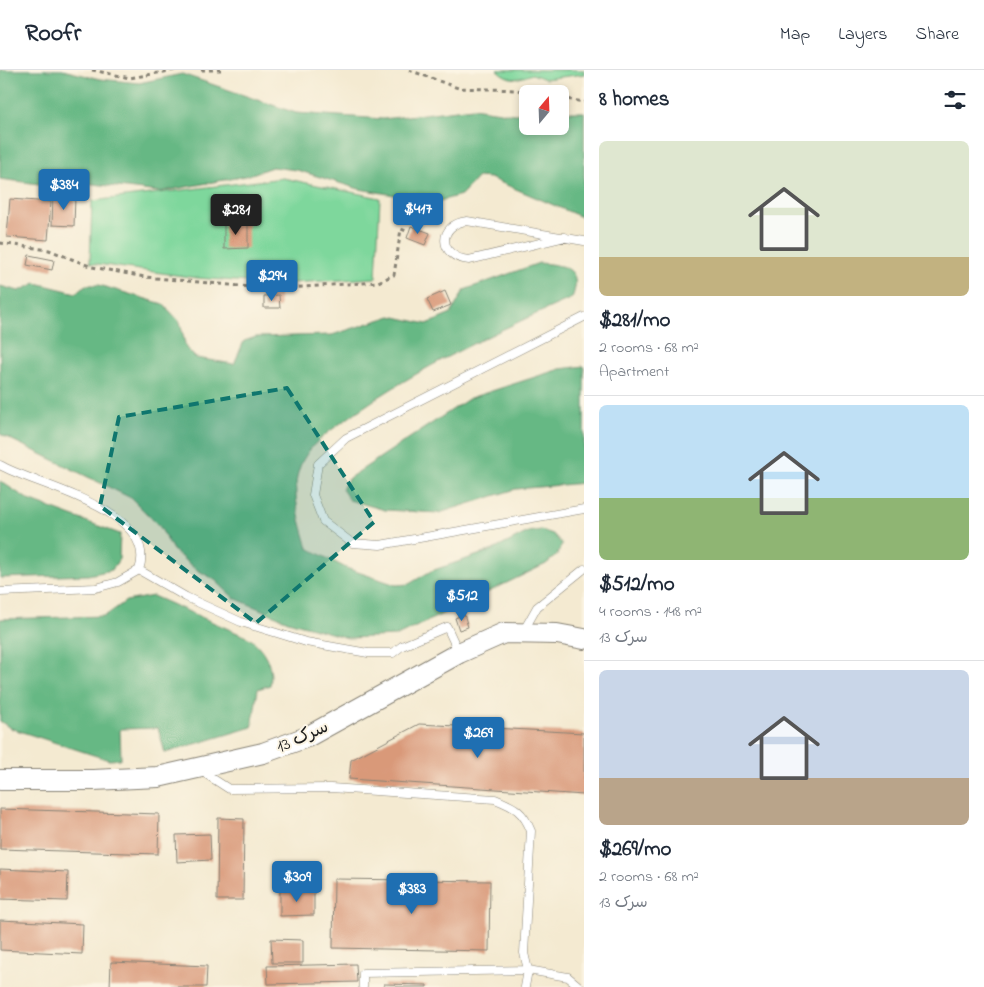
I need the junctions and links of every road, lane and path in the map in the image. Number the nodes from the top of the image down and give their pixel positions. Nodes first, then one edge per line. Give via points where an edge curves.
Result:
1 (92, 70) edge
2 (175, 70) edge
3 (201, 70) edge
4 (221, 70) edge
5 (409, 70) edge
6 (519, 90) edge
7 (569, 100) edge
8 (584, 102) edge
9 (409, 232) dead end
10 (565, 237) junction
11 (584, 241) edge
12 (0, 243) edge
13 (584, 317) edge
14 (0, 465) edge
15 (584, 509) edge
16 (584, 569) edge
17 (139, 570) junction
18 (0, 592) edge
19 (523, 632) junction
20 (584, 639) edge
21 (459, 653) junction
22 (197, 768) junction
23 (0, 780) edge
24 (528, 970) junction
25 (363, 987) edge
26 (525, 987) edge
27 (580, 987) edge

1 - 2 path via 130,78
3 - 4 path
5 - 6 path via 458,88
7 - 8 path
9 - 12 path via 401,229 394,275 378,282 272,290 145,277 92,268 49,250
10 - 10 lane via 469,260 456,259 446,249 445,240 448,230 458,222 467,221
10 - 11 lane
13 - 15 lane via 346,438 318,464 313,495 322,521 352,543 380,545
14 - 17 lane via 107,511 128,527 143,552
16 - 19 lane via 537,607
17 - 18 lane via 118,582 96,588
17 - 21 lane via 240,622 306,642 368,653 393,653 447,627
19 - 20 street, سرک 13
19 - 21 street, سرک 13 via 504,633
21 - 22 street, سرک 13 via 307,737 263,753
22 - 23 street, سرک 13 via 158,777
22 - 24 lane via 229,789 331,788 495,799 512,806 525,816 531,831 524,953
24 - 25 lane via 363,973
24 - 26 lane
24 - 27 lane via 568,977

